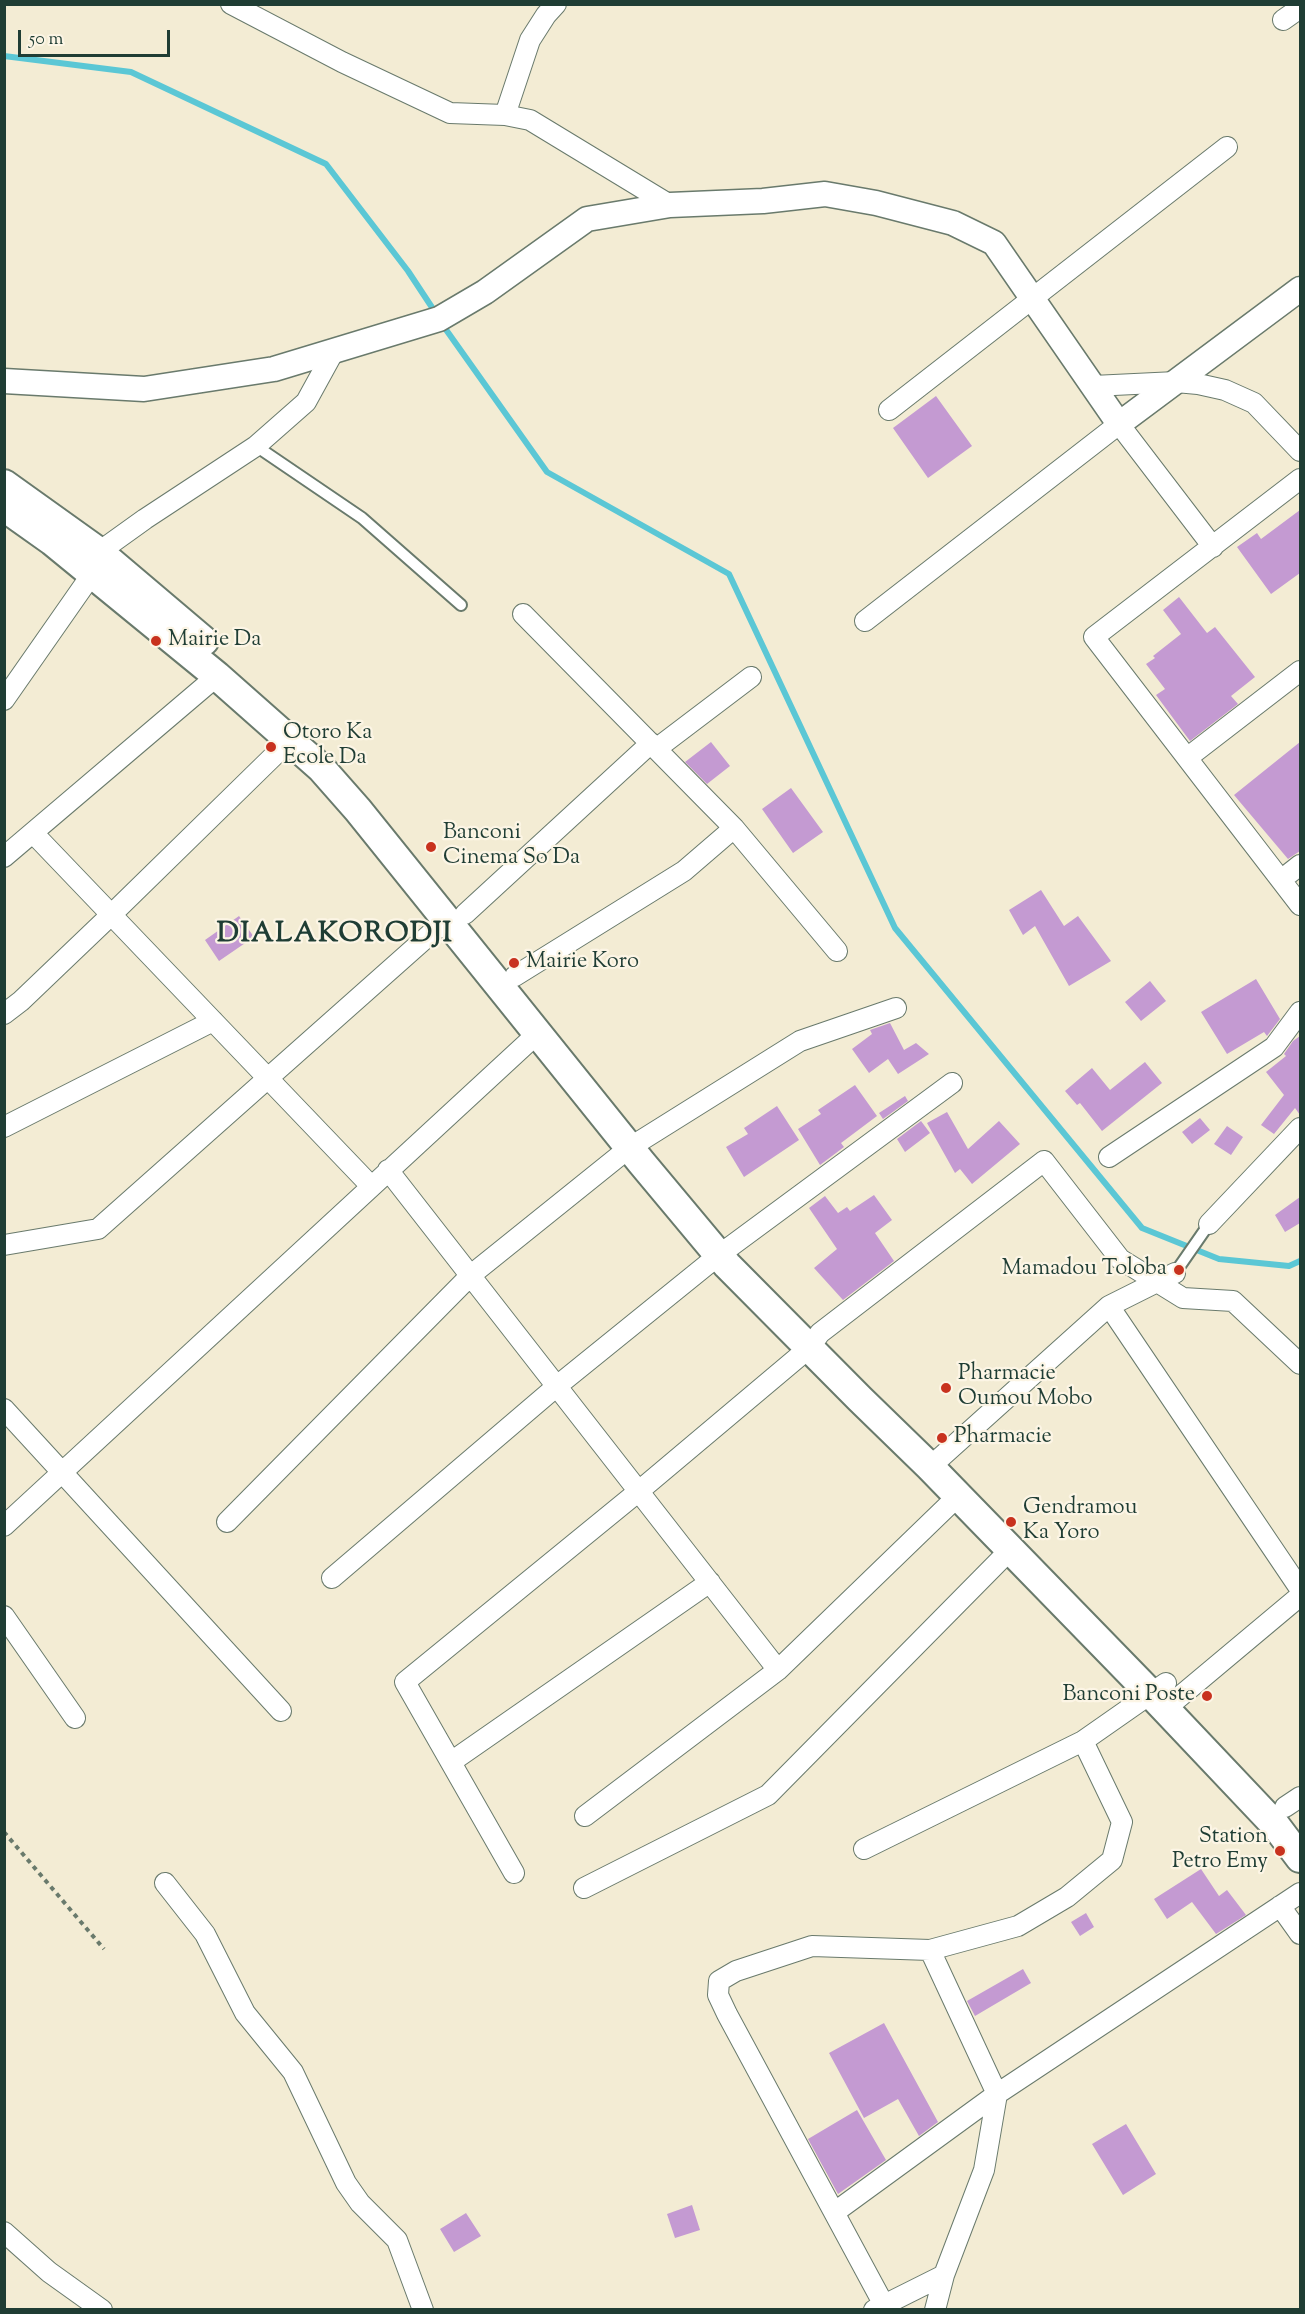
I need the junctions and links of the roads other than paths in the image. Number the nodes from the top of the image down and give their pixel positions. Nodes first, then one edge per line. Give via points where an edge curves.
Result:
1 (231, 4) edge
2 (556, 4) edge
3 (1300, 8) edge
4 (1283, 20) dead end
5 (505, 115) junction
6 (1227, 147) dead end
7 (670, 205) junction
8 (1300, 289) edge
9 (1032, 298) junction
10 (334, 351) junction
11 (4, 381) edge
12 (1176, 382) junction
13 (1093, 386) junction
14 (889, 410) dead end
15 (1119, 424) junction
16 (256, 446) junction
17 (1300, 451) edge
18 (1300, 479) edge
19 (4, 484) edge
20 (4, 507) edge
21 (1213, 546) junction
22 (96, 563) junction
23 (461, 605) dead end
24 (523, 614) dead end
25 (865, 621) dead end
26 (1300, 671) edge
27 (217, 676) junction
28 (751, 677) dead end
29 (4, 700) edge
30 (290, 740) junction
31 (653, 746) junction
32 (1187, 758) junction
33 (734, 828) junction
34 (34, 834) junction
35 (4, 857) edge
36 (1300, 865) edge
37 (1281, 880) junction
38 (1300, 905) edge
39 (111, 915) junction
40 (455, 917) junction
41 (837, 951) dead end
42 (515, 976) junction
43 (896, 1008) dead end
44 (1300, 1012) edge
45 (4, 1014) edge
46 (213, 1021) junction
47 (538, 1034) junction
48 (268, 1078) junction
49 (952, 1083) dead end
50 (4, 1127) edge
51 (1300, 1128) edge
52 (637, 1143) junction
53 (1109, 1157) dead end
54 (388, 1170) junction
55 (371, 1186) junction
56 (1209, 1224) joint
57 (4, 1245) edge
58 (726, 1249) junction
59 (1175, 1272) joint
60 (471, 1275) junction
61 (1156, 1282) junction
62 (1109, 1306) junction
63 (815, 1341) junction
64 (1300, 1364) edge
65 (556, 1386) junction
66 (4, 1408) edge
67 (936, 1461) junction
68 (63, 1472) junction
69 (639, 1491) junction
70 (958, 1496) junction
71 (226, 1522) dead end
72 (4, 1526) edge
73 (1010, 1550) junction
74 (332, 1578) dead end
75 (710, 1582) junction
76 (1300, 1589) edge
77 (1300, 1596) edge
78 (4, 1616) edge
79 (778, 1670) junction
80 (1165, 1696) junction
81 (281, 1711) dead end
82 (75, 1718) dead end
83 (1083, 1741) junction
84 (451, 1762) junction
85 (1295, 1811) edge
86 (585, 1816) dead end
87 (864, 1849) dead end
88 (1300, 1858) edge
89 (514, 1873) dead end
90 (165, 1883) dead end
91 (584, 1888) dead end
92 (1300, 1893) edge
93 (1280, 1906) junction
94 (1300, 1934) edge
95 (930, 1950) junction
96 (997, 2094) junction
97 (835, 2212) junction
98 (4, 2232) edge
99 (945, 2275) junction
100 (879, 2307) edge
101 (102, 2310) edge
102 (423, 2310) edge
103 (935, 2310) edge

1 - 5 street via 450,113
2 - 5 street via 530,40
3 - 4 street
5 - 7 street via 530,120
6 - 9 street
7 - 9 street via 825,194 876,203 953,223 994,243
7 - 10 street via 587,219 485,292 439,319
8 - 12 street
9 - 13 street
9 - 14 street
10 - 11 street via 274,369 144,389
10 - 16 street via 306,402
12 - 13 street
12 - 15 street
12 - 17 street via 1225,390 1254,403
13 - 15 street
15 - 21 street
15 - 25 street
16 - 22 street via 145,519
16 - 23 lane via 362,518
18 - 21 street
19 - 22 main road
20 - 22 main road
21 - 32 street via 1094,637
22 - 27 main road
22 - 29 street
22 - 40 main road via 334,755 372,798
24 - 31 street
26 - 32 street
27 - 30 main road
27 - 34 street
28 - 31 street
30 - 39 street
30 - 40 main road via 321,768
31 - 33 street
31 - 40 street
32 - 37 street
33 - 41 street
33 - 42 street via 684,871
34 - 35 street
34 - 39 street
36 - 37 street
37 - 38 street
39 - 45 street
39 - 46 street
40 - 42 main road
40 - 47 main road
40 - 48 street
42 - 52 main road
43 - 52 street via 800,1041
44 - 53 street via 1274,1047
46 - 48 street
46 - 50 street
47 - 52 main road
47 - 54 street
48 - 55 street
48 - 57 street via 98,1229
49 - 58 street
51 - 56 street
52 - 58 main road
52 - 60 street
54 - 55 street
54 - 60 street
55 - 68 street
56 - 59 lane
58 - 63 main road
58 - 65 street
59 - 61 street
60 - 65 street
60 - 71 street
61 - 62 street
61 - 63 street via 1120,1259 1044,1161
61 - 64 street via 1183,1298 1233,1301
62 - 67 street
62 - 76 street
63 - 67 main road
63 - 69 street
65 - 69 street
65 - 74 street
66 - 68 street
67 - 70 main road
67 - 80 main road
68 - 72 street
68 - 81 street
69 - 75 street
69 - 84 street via 405,1682
70 - 73 main road
70 - 79 street
73 - 80 main road
73 - 91 street via 768,1795
75 - 79 street
75 - 84 street
77 - 80 street
78 - 82 street
79 - 86 street
80 - 83 street
80 - 85 main road
80 - 88 main road
83 - 87 street
83 - 95 street via 1122,1822 1113,1860 1067,1896 1018,1926
84 - 89 street
90 - 102 street via 205,1934 245,2013 293,2072 345,2183 397,2240
92 - 93 street
93 - 94 street
93 - 96 street
95 - 96 street
95 - 97 street via 812,1946 736,1971 719,1981 718,1995 723,2005
96 - 97 street
96 - 99 street via 984,2170
97 - 100 street
98 - 101 street via 49,2272
99 - 100 street
99 - 103 street

